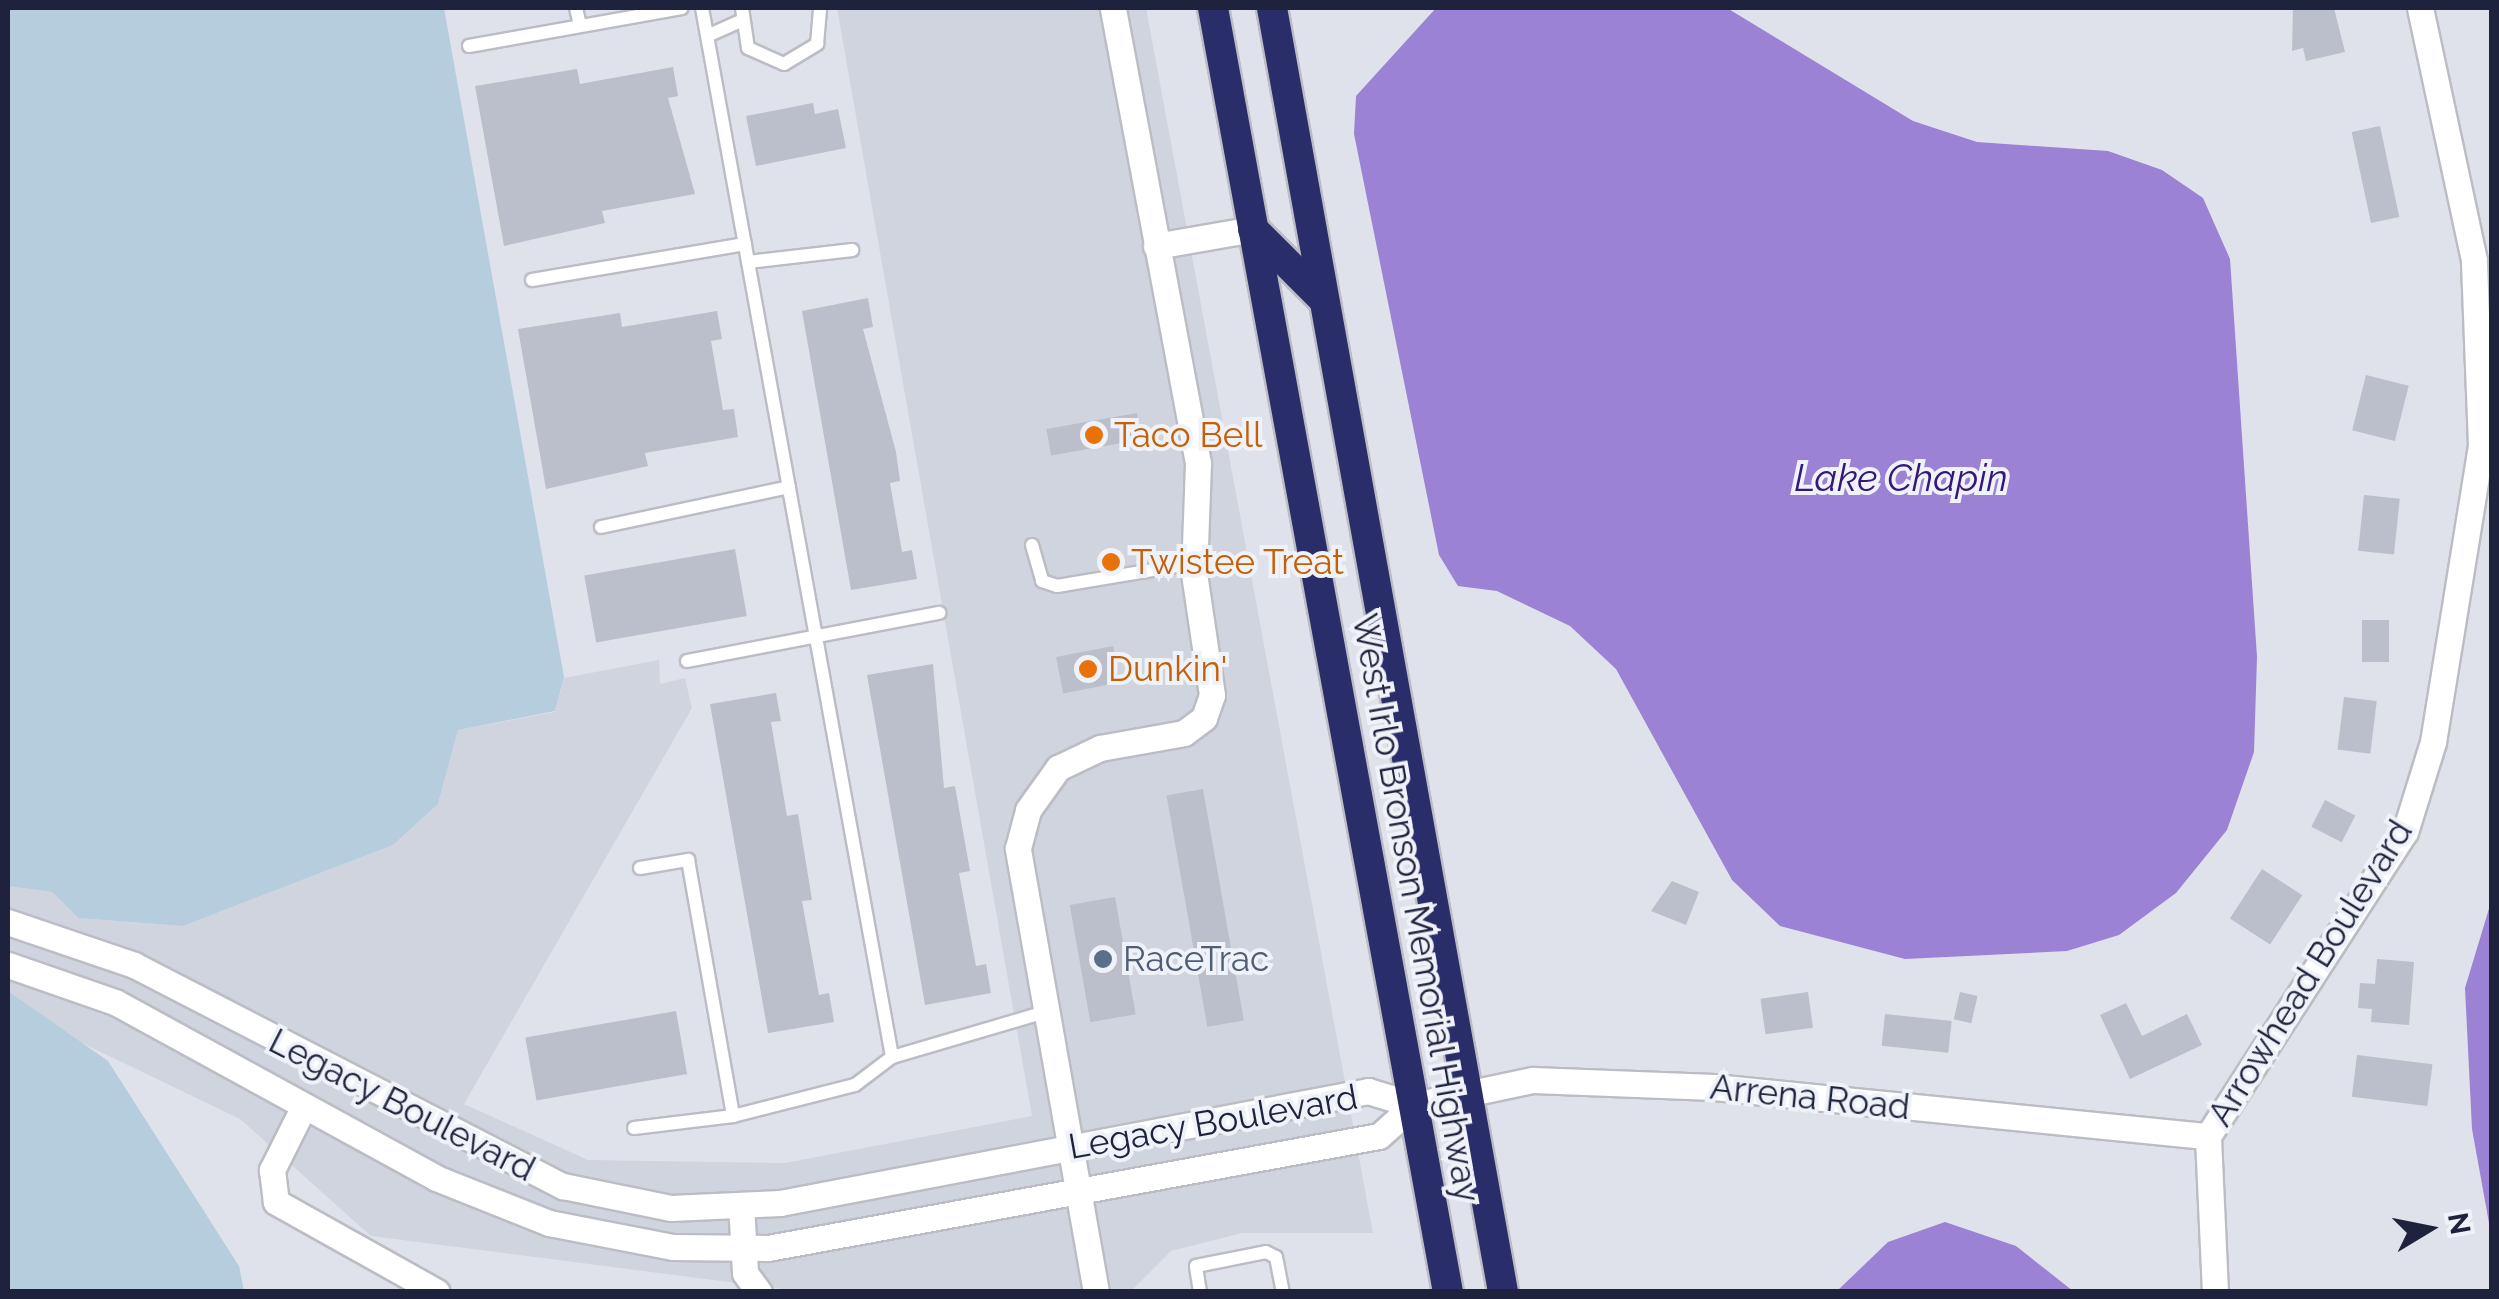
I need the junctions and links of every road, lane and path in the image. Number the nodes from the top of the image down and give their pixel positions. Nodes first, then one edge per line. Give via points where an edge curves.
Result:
1 (576, 8) edge
2 (682, 8) edge
3 (702, 8) edge
4 (820, 8) edge
5 (1112, 8) edge
6 (1213, 8) edge
7 (1272, 8) edge
8 (2420, 8) edge
9 (741, 15) edge
10 (580, 26) junction
11 (707, 36) junction
12 (470, 46) dead end
13 (1253, 229) junction
14 (745, 244) junction
15 (1156, 246) junction
16 (852, 250) dead end
17 (748, 262) junction
18 (532, 280) dead end
19 (1324, 300) junction
20 (789, 487) junction
21 (601, 527) dead end
22 (1032, 545) dead end
23 (1194, 562) junction
24 (939, 613) dead end
25 (816, 634) junction
26 (687, 661) dead end
27 (640, 868) dead end
28 (8, 922) edge
29 (8, 965) edge
30 (1046, 1012) junction
31 (892, 1057) junction
32 (1467, 1091) junction
33 (1414, 1105) junction
34 (304, 1106) junction
35 (733, 1116) junction
36 (634, 1128) dead end
37 (2208, 1136) junction
38 (1070, 1148) junction
39 (1079, 1192) junction
40 (741, 1205) junction
41 (746, 1276) edge
42 (437, 1292) edge
43 (1096, 1292) edge
44 (1200, 1292) edge
45 (1284, 1292) edge
46 (1448, 1292) edge
47 (1504, 1292) edge
48 (2215, 1292) edge

1 - 10 lane
2 - 10 lane
3 - 11 lane
4 - 9 lane via 817,44 784,64 748,48
5 - 15 street
6 - 13 highway, West Irlo Bronson Memorial Highway
7 - 19 highway, West Irlo Bronson Memorial Highway
8 - 37 street, Arrowhead Boulevard via 2474,260 2481,444 2433,742 2406,832
9 - 11 lane
10 - 12 lane
11 - 14 lane
13 - 15 street
13 - 19 highway
13 - 33 highway, West Irlo Bronson Memorial Highway
14 - 17 lane
14 - 18 lane
15 - 23 street via 1198,463
16 - 17 lane
17 - 20 lane
19 - 32 highway, West Irlo Bronson Memorial Highway
20 - 21 lane
20 - 25 lane
22 - 23 lane via 1042,580 1056,586
23 - 30 street via 1211,681 1204,718 1184,732 1072,758 1028,810 1019,868
24 - 25 lane
25 - 26 lane
25 - 31 lane
27 - 35 lane via 688,860
28 - 40 street, Legacy Boulevard via 134,965 563,1186 671,1208
29 - 34 street, Legacy Boulevard via 115,1002
30 - 31 lane
30 - 38 street
31 - 35 lane via 854,1085
32 - 33 street, Arrena Road
32 - 37 street, Arrena Road via 1626,1080
32 - 47 highway, West Irlo Bronson Memorial Highway
33 - 38 street, Legacy Boulevard via 1368,1091
33 - 39 street, Legacy Boulevard via 1379,1136
33 - 46 highway, West Irlo Bronson Memorial Highway
34 - 41 street, Legacy Boulevard via 436,1178 549,1223 673,1247
34 - 42 street via 272,1170 267,1189 276,1202
35 - 36 lane
37 - 48 street, Arrowhead Boulevard
38 - 39 street
38 - 40 street, Legacy Boulevard
39 - 41 street, Legacy Boulevard
39 - 43 street
40 - 41 street
44 - 45 lane via 1196,1266 1266,1252 1276,1258

